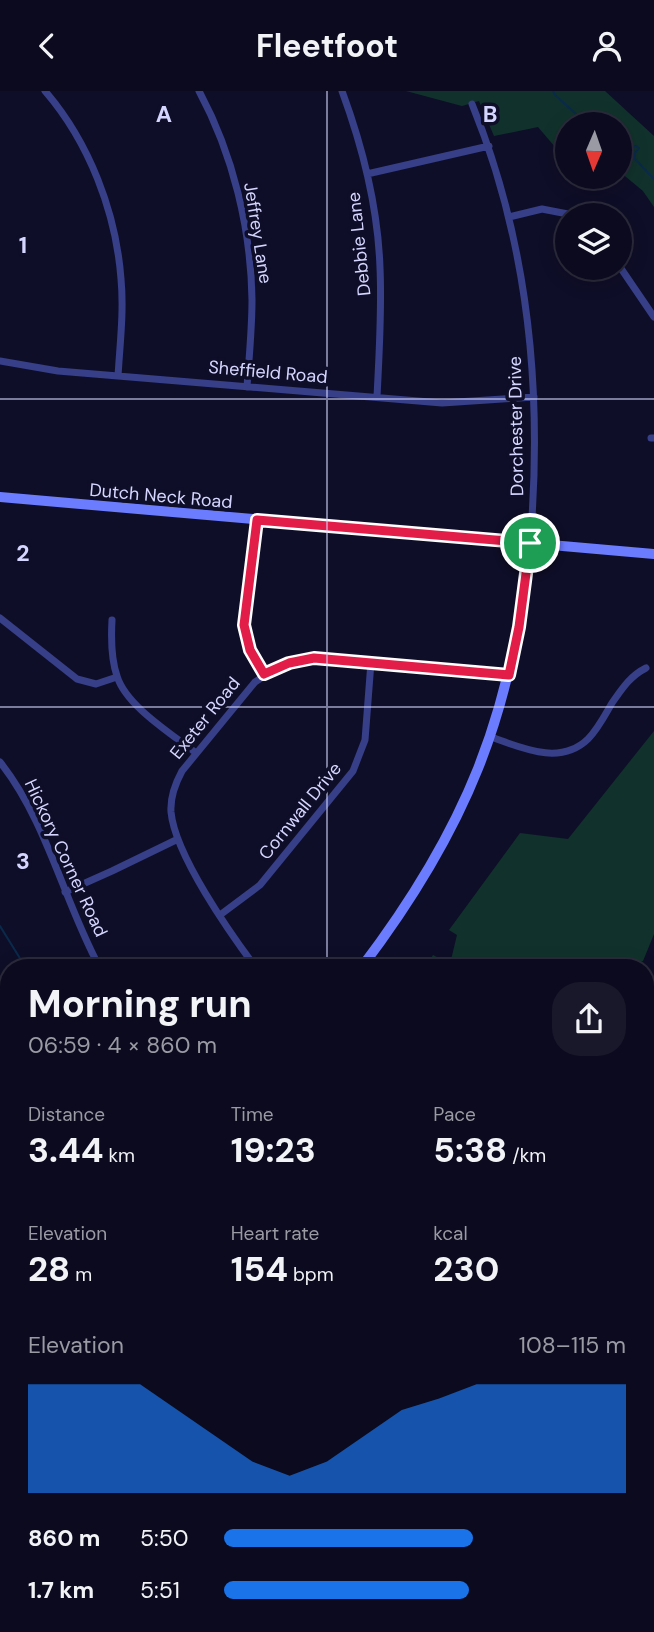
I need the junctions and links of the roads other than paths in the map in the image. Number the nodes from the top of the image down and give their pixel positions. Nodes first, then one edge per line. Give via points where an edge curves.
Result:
1 (45, 91) edge
2 (199, 91) edge
3 (342, 91) edge
4 (472, 104) dead end
5 (489, 146) junction
6 (367, 174) junction
7 (555, 212) edge
8 (509, 217) junction
9 (629, 280) edge
10 (654, 317) edge
11 (0, 361) edge
12 (118, 376) junction
13 (247, 387) junction
14 (377, 397) junction
15 (534, 397) junction
16 (0, 497) edge
17 (257, 520) junction
18 (530, 543) junction
19 (654, 554) edge
20 (0, 618) edge
21 (112, 620) dead end
22 (371, 662) junction
23 (646, 668) dead end
24 (264, 674) junction
25 (509, 675) junction
26 (117, 677) junction
27 (491, 737) junction
28 (196, 753) junction
29 (0, 762) edge
30 (178, 839) junction
31 (65, 891) junction
32 (220, 915) junction
33 (96, 959) edge
34 (250, 959) edge
35 (368, 959) edge

1 - 12 street via 82,146 111,218 121,278
2 - 13 street, Jeffrey Lane via 227,157 246,234 251,297
3 - 6 street, Debbie Lane
4 - 5 street, Dorchester Drive
5 - 6 street
5 - 8 street, Dorchester Drive
6 - 14 street, Debbie Lane via 380,265
7 - 8 street via 542,209
8 - 15 street, Dorchester Drive via 524,292
9 - 10 street
11 - 12 street, Sheffield Road
12 - 13 street, Sheffield Road
13 - 14 street, Sheffield Road
14 - 15 street, Sheffield Road via 454,403
15 - 18 street, Dorchester Drive
16 - 17 street, Dutch Neck Road
17 - 18 street, Dutch Neck Road
17 - 24 street via 244,625 250,650
18 - 19 street, Dutch Neck Road
18 - 25 street, Dorchester Drive
20 - 26 street via 77,679 96,684
21 - 26 street
22 - 24 street, Exeter Road via 306,659
22 - 25 street, Exeter Road
22 - 32 street, Cornwall Drive via 365,740 353,771 260,885
23 - 27 street via 623,687 588,739 572,749 536,752
24 - 28 street, Exeter Road
25 - 27 street, Dorchester Drive
26 - 28 street via 135,703
27 - 35 street, Dorchester Drive via 437,857
28 - 30 street, Exeter Road via 182,771 172,799
29 - 31 street, Hickory Corner Road via 21,792
30 - 31 street
30 - 32 street, Exeter Road
31 - 33 street, Hickory Corner Road
32 - 34 street, Exeter Road

